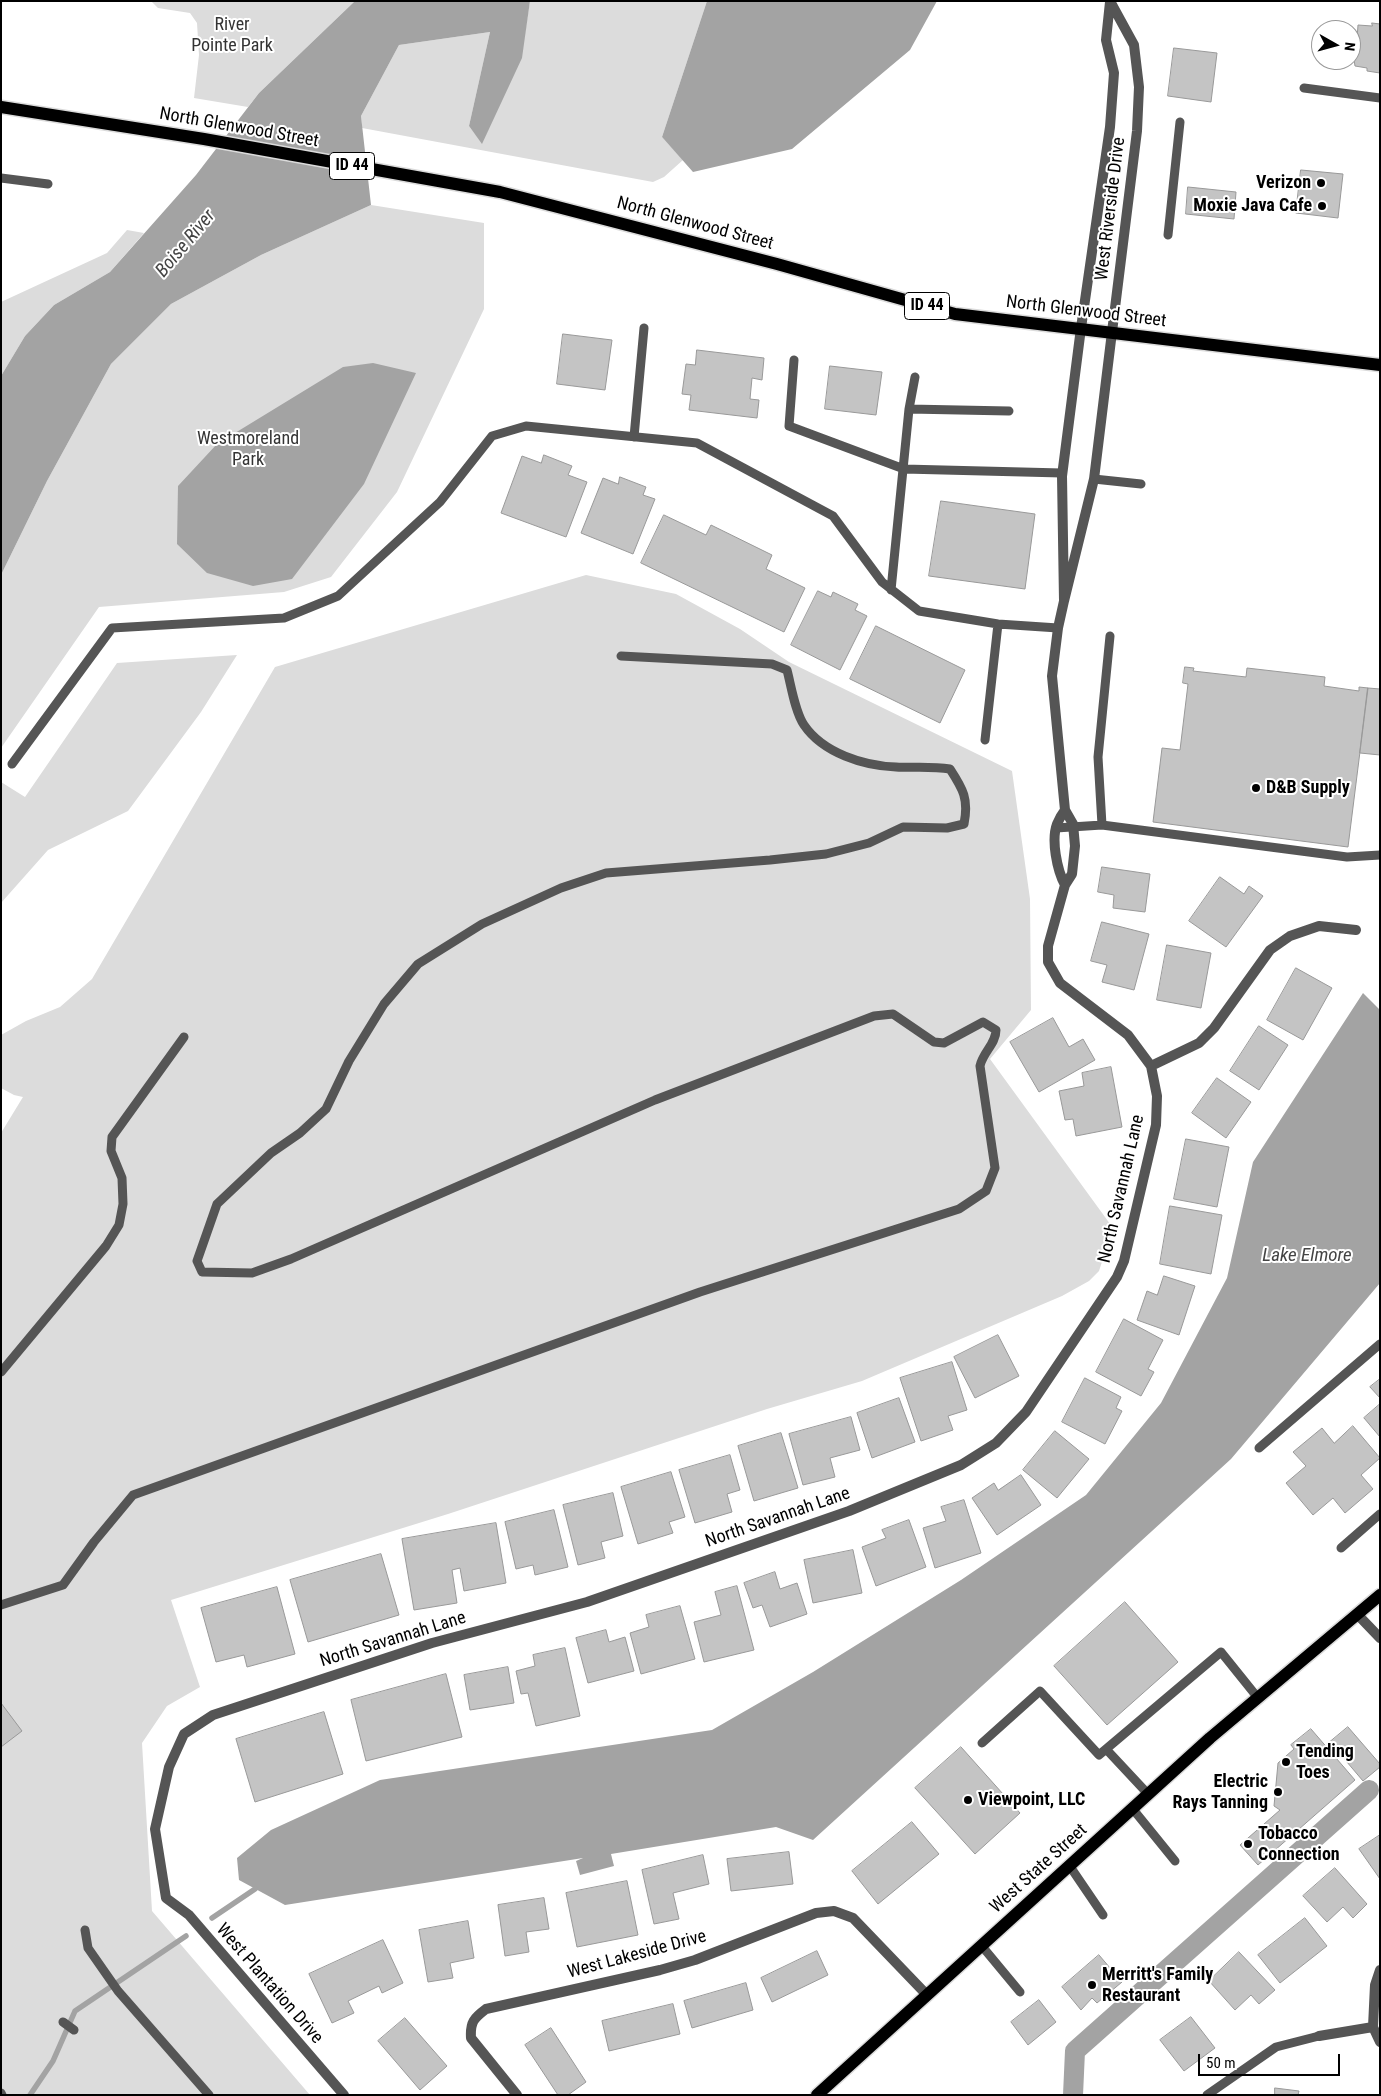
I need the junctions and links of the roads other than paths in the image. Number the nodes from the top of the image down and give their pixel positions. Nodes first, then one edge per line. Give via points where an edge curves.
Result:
1 (1110, 2) edge
2 (1304, 88) dead end
3 (1380, 98) edge
4 (1, 107) edge
5 (1180, 122) dead end
6 (1, 178) edge
7 (48, 184) dead end
8 (1168, 235) dead end
9 (644, 328) dead end
10 (1081, 328) junction
11 (1112, 332) junction
12 (794, 360) dead end
13 (1380, 365) edge
14 (915, 377) dead end
15 (909, 409) junction
16 (1009, 411) dead end
17 (634, 437) junction
18 (904, 469) junction
19 (1062, 473) junction
20 (1094, 480) junction
21 (1141, 484) dead end
22 (891, 590) junction
23 (1064, 601) junction
24 (998, 624) junction
25 (1058, 628) junction
26 (1110, 636) dead end
27 (622, 656) dead end
28 (985, 740) dead end
29 (12, 764) dead end
30 (1065, 810) junction
31 (1102, 825) junction
32 (1056, 828) junction
33 (1074, 828) junction
34 (1380, 855) edge
35 (1065, 885) junction
36 (1356, 930) dead end
37 (1048, 962) joint
38 (184, 1037) dead end
39 (1152, 1066) junction
40 (1380, 1344) edge
41 (1, 1372) edge
42 (1259, 1448) dead end
43 (1380, 1514) edge
44 (1340, 1548) dead end
45 (1380, 1595) edge
46 (1, 1605) edge
47 (1357, 1614) junction
48 (1380, 1638) edge
49 (1258, 1698) junction
50 (982, 1743) dead end
51 (1106, 1749) junction
52 (1148, 1794) junction
53 (1132, 1808) junction
54 (1175, 1861) dead end
55 (1069, 1865) junction
56 (166, 1898) joint
57 (1103, 1915) dead end
58 (85, 1930) dead end
59 (981, 1945) junction
60 (1380, 1970) edge
61 (1020, 1992) dead end
62 (926, 1994) junction
63 (62, 2022) dead end
64 (1373, 2027) junction
65 (74, 2030) dead end
66 (1319, 2036) joint
67 (1380, 2042) edge
68 (209, 2095) edge
69 (344, 2095) edge
70 (517, 2095) edge
71 (816, 2095) edge
72 (1207, 2095) edge

1 - 10 street, West Riverside Drive via 1106,40 1114,73 1110,127
1 - 11 street, West Riverside Drive via 1134,45 1139,87
2 - 3 lane
4 - 10 main road, North Glenwood Street / ID 44 via 204,139 500,192 955,314
5 - 8 lane
6 - 7 lane
9 - 17 lane
10 - 11 main road, North Glenwood Street / ID 44
10 - 19 street, West Riverside Drive
11 - 13 main road, North Glenwood Street / ID 44
11 - 20 street, West Riverside Drive
12 - 18 lane via 789,426
14 - 15 lane
15 - 16 lane
15 - 18 lane
17 - 22 lane via 697,443 833,516
17 - 29 lane via 526,426 492,436 440,502 338,596 284,618 112,628
18 - 19 lane
18 - 22 lane
19 - 23 street, West Riverside Drive
20 - 21 lane
20 - 23 street, West Riverside Drive
22 - 24 lane via 919,610
23 - 25 street, West Riverside Drive
24 - 25 lane
24 - 28 lane
25 - 30 street, West Riverside Drive via 1052,676
26 - 31 lane via 1098,757
27 - 46 lane via 772,664 787,670 804,724 820,741 851,760 894,767 950,769 963,788 967,808 964,824 947,828 903,827 869,843 826,854 606,873 561,888 482,924 418,964 384,1004 349,1061 326,1109 271,1153 217,1204 197,1261 202,1272 252,1273 291,1259 655,1100 874,1016 893,1014 934,1042 944,1044 983,1022 996,1030 996,1038 982,1056 980,1066 995,1168 986,1191 959,1209 700,1292 133,1496 63,1585
30 - 32 street
30 - 33 street, West Riverside Drive
31 - 33 lane
31 - 34 lane via 1347,857
32 - 33 lane
32 - 35 street via 1058,873
33 - 35 street, West Riverside Drive via 1072,874
35 - 37 street, West Riverside Drive via 1048,946
36 - 39 street via 1320,926 1290,936 1270,950 1214,1028 1199,1043
37 - 39 street, North Savannah Lane via 1060,983 1128,1036
38 - 41 lane via 112,1137 111,1151 122,1178 123,1204 119,1226
39 - 56 street, North Savannah Lane via 1157,1096 1156,1125 1124,1261 1109,1291 1026,1412 996,1444 962,1465 849,1511 587,1602 432,1643 213,1715 184,1734 169,1767 155,1829
40 - 42 lane
43 - 44 lane
45 - 47 main road, West State Street
47 - 48 street
47 - 49 main road, West State Street
49 - 51 lane via 1221,1652
49 - 52 main road, West State Street
50 - 51 lane via 1040,1690 1099,1755
51 - 52 lane
52 - 53 main road, West State Street
53 - 54 lane
53 - 55 main road, West State Street
55 - 57 lane
55 - 59 main road, West State Street
56 - 69 street, West Plantation Drive via 189,1915
58 - 68 lane via 88,1948 118,1991
59 - 61 lane
59 - 62 main road, West State Street
60 - 64 street via 1375,1985
62 - 70 street, West Lakeside Drive via 853,1918 834,1911 816,1913 678,1965 486,2009 473,2018 471,2038
62 - 71 main road, West State Street
63 - 65 lane
64 - 66 street
64 - 67 street
66 - 72 lane via 1276,2047

